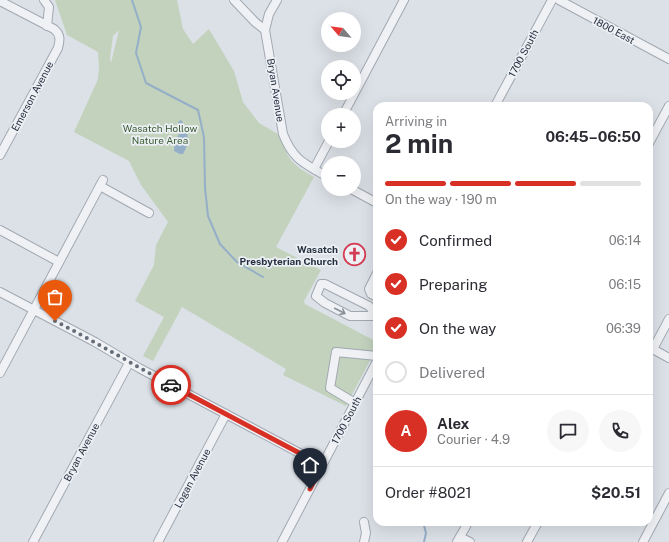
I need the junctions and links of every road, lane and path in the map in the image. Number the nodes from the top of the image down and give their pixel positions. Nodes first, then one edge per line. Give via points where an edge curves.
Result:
1 (44, 0) edge
2 (234, 0) edge
3 (277, 0) edge
4 (404, 0) edge
5 (552, 0) edge
6 (559, 0) edge
7 (0, 1) edge
8 (13, 3) edge
9 (47, 26) junction
10 (265, 30) junction
11 (669, 59) edge
12 (497, 102) edge
13 (669, 106) edge
14 (347, 108) edge
15 (653, 136) edge
16 (325, 148) edge
17 (0, 155) edge
18 (314, 169) junction
19 (321, 173) edge
20 (361, 194) edge
21 (373, 201) edge
22 (149, 213) dead end
23 (0, 230) edge
24 (59, 262) junction
25 (373, 281) edge
26 (0, 292) edge
27 (373, 295) edge
28 (34, 310) junction
29 (373, 311) edge
30 (373, 315) edge
31 (669, 319) edge
32 (653, 345) edge
33 (653, 349) edge
34 (373, 356) edge
35 (669, 358) edge
36 (129, 362) junction
37 (373, 369) edge
38 (0, 373) edge
39 (355, 403) junction
40 (226, 414) junction
41 (322, 465) junction
42 (669, 493) edge
43 (364, 522) dead end
44 (653, 523) edge
45 (466, 526) edge
46 (536, 526) edge
47 (651, 526) edge
48 (459, 539) edge
49 (34, 542) edge
50 (158, 542) edge
51 (282, 542) edge
52 (364, 542) edge
53 (470, 542) edge
54 (527, 542) edge
55 (643, 542) edge

1 - 9 street via 49,7
2 - 10 street
3 - 10 street, Bryan Avenue via 269,14
4 - 14 street
5 - 12 street, 1700 South
6 - 11 street, 1800 East
7 - 8 street
8 - 9 street
9 - 17 street, Emerson Avenue via 58,32 58,48
10 - 18 street, Bryan Avenue via 283,134 293,153
13 - 15 street
16 - 18 street
18 - 19 street, Bryan Avenue
20 - 21 street
22 - 24 street via 101,183
23 - 24 street
24 - 28 street
25 - 27 street via 369,289
26 - 28 street
28 - 36 street
28 - 38 street
29 -> 30 street via 369,306 325,284 321,284 316,296 350,316
31 - 32 street
33 - 35 street
34 - 39 street via 336,352 330,388
36 - 40 street
36 - 49 street, Bryan Avenue
37 - 39 street, 1700 South
39 - 41 street, 1700 South
40 - 41 street
40 - 50 street, Logan Avenue
41 - 51 street, 1700 South
42 - 44 street
43 - 52 street
45 - 48 street
46 - 54 street
47 - 55 street
48 - 53 street

